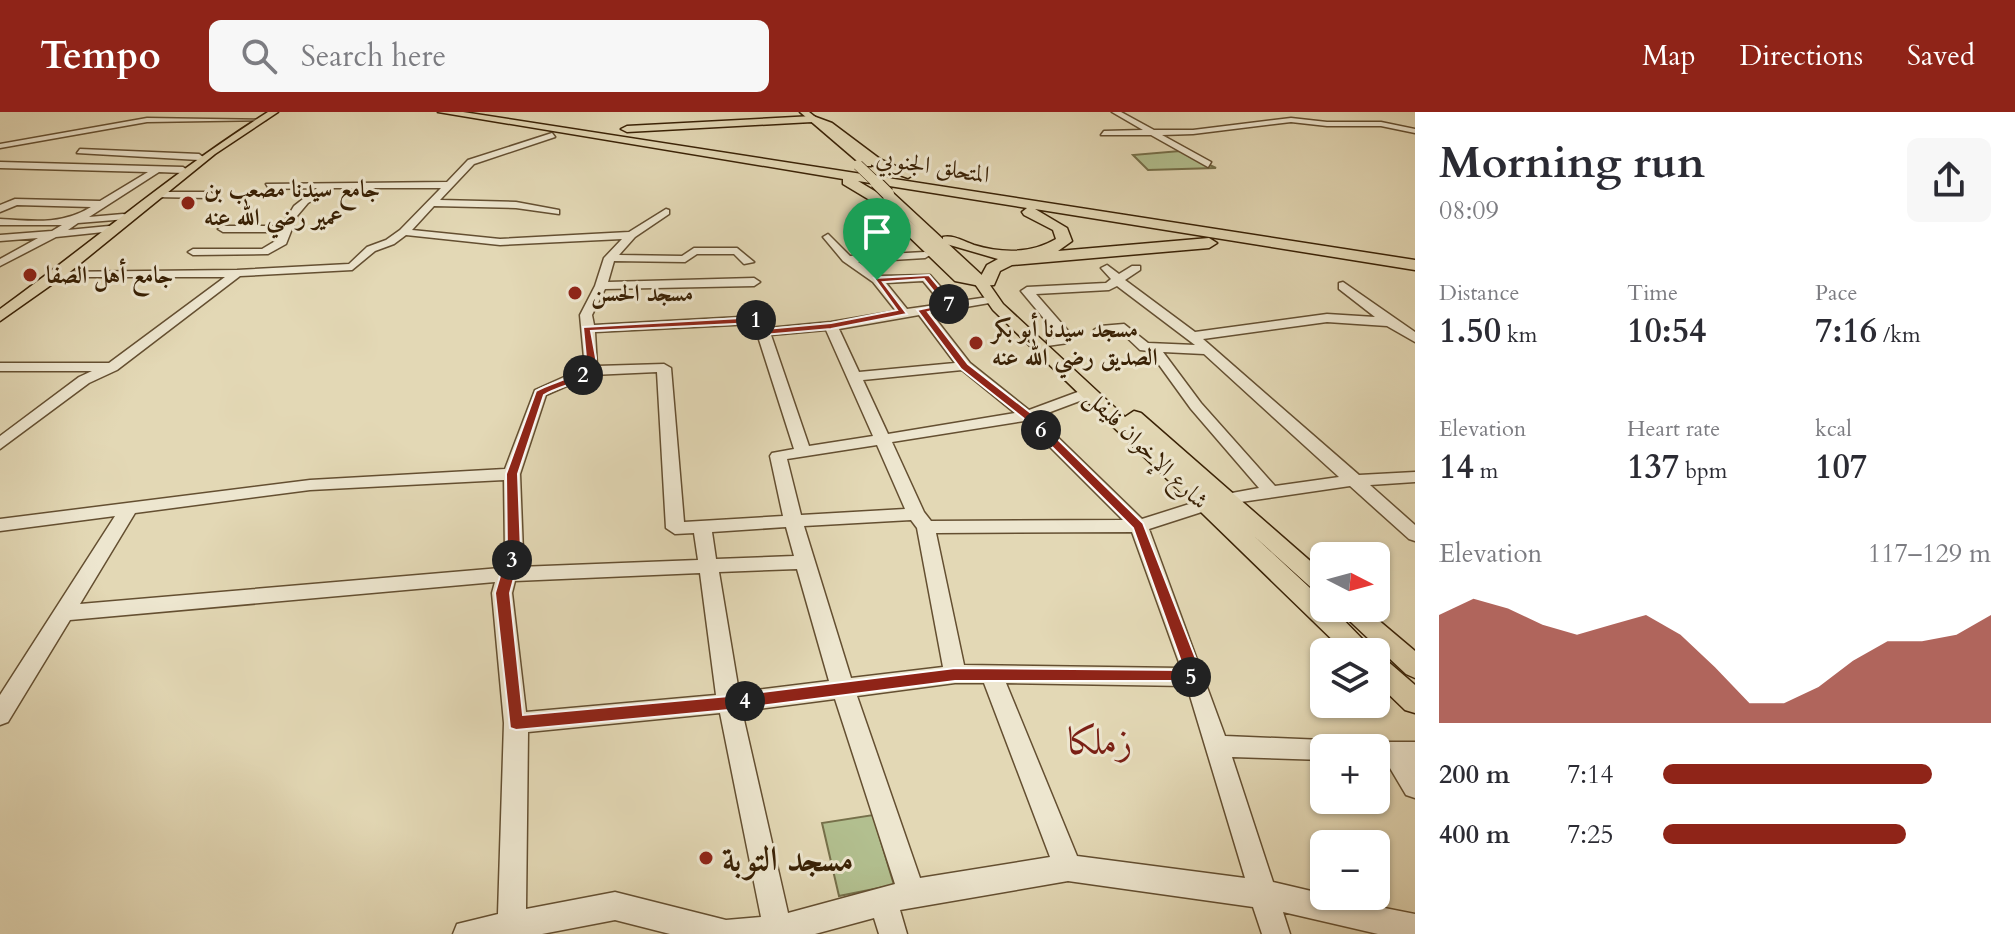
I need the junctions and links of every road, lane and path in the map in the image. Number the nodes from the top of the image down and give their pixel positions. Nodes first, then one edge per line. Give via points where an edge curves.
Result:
1 (274, 112) edge
2 (443, 112) edge
3 (471, 112) edge
4 (1116, 112) edge
5 (1349, 112) edge
6 (807, 118) edge
7 (260, 120) junction
8 (1364, 123) junction
9 (701, 126) junction
10 (572, 127) junction
11 (1415, 131) edge
12 (1152, 132) junction
13 (1104, 133) dead end
14 (552, 135) dead end
15 (732, 139) junction
16 (0, 146) edge
17 (80, 151) dead end
18 (119, 154) junction
19 (199, 157) junction
20 (801, 164) junction
21 (1208, 164) dead end
22 (0, 165) edge
23 (88, 168) junction
24 (157, 169) junction
25 (183, 170) junction
26 (831, 173) junction
27 (99, 177) dead end
28 (142, 178) junction
29 (449, 185) junction
30 (269, 186) dead end
31 (332, 187) junction
32 (975, 193) junction
33 (892, 194) junction
34 (157, 195) junction
35 (210, 195) dead end
36 (0, 197) edge
37 (15, 202) junction
38 (432, 203) junction
39 (102, 204) junction
40 (0, 209) edge
41 (556, 212) dead end
42 (666, 212) dead end
43 (123, 217) junction
44 (0, 222) edge
45 (70, 222) junction
46 (109, 229) junction
47 (223, 229) dead end
48 (284, 229) junction
49 (404, 232) junction
50 (54, 234) junction
51 (631, 235) junction
52 (828, 237) dead end
53 (0, 238) edge
54 (948, 240) junction
55 (90, 244) junction
56 (33, 245) junction
57 (193, 252) dead end
58 (1332, 252) junction
59 (0, 253) edge
60 (17, 253) junction
61 (925, 255) dead end
62 (610, 258) junction
63 (847, 259) junction
64 (748, 262) dead end
65 (1415, 262) edge
66 (0, 263) edge
67 (1107, 268) dead end
68 (1136, 268) dead end
69 (237, 273) junction
70 (58, 274) junction
71 (877, 280) junction
72 (754, 282) dead end
73 (1120, 282) junction
74 (601, 286) junction
75 (1343, 286) dead end
76 (986, 287) junction
77 (950, 305) junction
78 (0, 310) edge
79 (922, 310) junction
80 (903, 312) junction
81 (0, 316) edge
82 (1387, 322) junction
83 (831, 326) junction
84 (586, 329) junction
85 (1100, 330) dead end
86 (763, 332) junction
87 (1192, 336) junction
88 (1415, 338) edge
89 (1052, 343) junction
90 (1153, 347) junction
91 (1206, 350) junction
92 (965, 366) junction
93 (0, 367) edge
94 (112, 367) junction
95 (589, 371) junction
96 (854, 377) junction
97 (1088, 393) junction
98 (1027, 416) junction
99 (0, 428) edge
100 (21, 429) junction
101 (881, 438) junction
102 (0, 444) edge
103 (803, 452) junction
104 (512, 474) junction
105 (1415, 477) edge
106 (1353, 481) junction
107 (1270, 490) junction
108 (1216, 502) junction
109 (128, 510) junction
110 (792, 520) junction
111 (921, 520) junction
112 (0, 525) edge
113 (702, 526) junction
114 (1139, 526) junction
115 (1415, 535) edge
116 (805, 562) junction
117 (707, 566) junction
118 (508, 574) junction
119 (1310, 575) edge
120 (63, 613) junction
121 (1364, 622) edge
122 (1348, 638) edge
123 (1413, 664) edge
124 (955, 674) junction
125 (992, 675) junction
126 (1195, 677) junction
127 (1390, 679) edge
128 (10, 683) edge
129 (843, 689) junction
130 (1415, 702) edge
131 (729, 703) junction
132 (0, 715) edge
133 (516, 723) junction
134 (1217, 746) junction
135 (1310, 749) edge
136 (1395, 753) edge
137 (1415, 787) edge
138 (1068, 868) junction
139 (912, 893) junction
140 (1263, 894) junction
141 (883, 901) junction
142 (512, 925) junction
143 (1415, 928) edge
144 (778, 930) junction
145 (467, 934) edge
146 (726, 934) edge
147 (893, 934) edge
148 (1276, 934) edge

1 - 7 main road
2 - 26 highway, المتحلق الجنوبي
3 - 10 highway, المتحلق الجنوبي
4 - 12 street
5 - 8 street via 1366,118
6 - 9 highway
6 - 15 highway via 752,125 735,130
6 - 32 highway via 828,125 885,166
6 - 33 main road, شارع الإخوان فليفل, bridge
7 - 16 street via 147,120
7 - 19 main road
7 - 34 main road
8 - 11 street
8 - 12 street via 1284,120
9 - 10 highway
9 - 15 highway via 719,129
10 - 20 highway, المتحلق الجنوبي
12 - 13 street
12 - 21 street
14 - 29 street via 471,162
15 - 20 highway
17 - 18 street
18 - 19 street
18 - 23 street
19 - 25 main road
20 - 32 highway, المتحلق الجنوبي
22 - 23 street
23 - 24 street
24 - 25 street
24 - 28 street
25 - 43 main road
26 - 32 highway, المتحلق الجنوبي
26 - 76 highway via 878,199 961,277
27 - 28 street
28 - 39 street
29 - 31 street
29 - 38 street
30 - 31 street
31 - 48 street via 297,208
32 - 54 highway via 1041,216 1060,228 1064,241 1038,251 999,255 974,252
32 - 58 highway, المتحلق الجنوبي
32 - 65 highway, المتحلق الجنوبي
33 - 54 main road, شارع الإخوان فليفل
33 - 76 main road, شارع الإخوان فليفل
34 - 35 street
34 - 70 main road
36 - 37 street via 19,199
37 - 39 street
37 - 40 street
38 - 41 street via 516,205
38 - 49 street
39 - 45 street
42 - 51 street
43 - 45 street
43 - 46 main road
44 - 45 street
45 - 50 street
46 - 50 street
46 - 55 main road
47 - 48 street
48 - 57 street via 282,242 264,252
49 - 51 street via 500,242
49 - 69 street via 371,249 352,267
50 - 53 street
50 - 56 street
51 - 62 street
52 - 63 street
54 - 76 main road, شارع الإخوان فليفل
55 - 56 street
55 - 78 main road
56 - 60 street
58 - 65 highway, المتحلق الجنوبي
58 - 76 highway via 1215,243 1008,260 993,268
59 - 60 street
60 - 66 street
61 - 63 street
62 - 64 street via 685,259 694,251 737,251
62 - 74 street
63 - 71 street
67 - 73 street
68 - 73 street
69 - 70 street
69 - 94 street
70 - 81 main road
71 - 77 street via 926,277
71 - 80 street
72 - 74 street
73 - 87 street
73 - 89 street via 1027,291 1063,333 1063,340
74 - 84 street via 586,315
75 - 82 street
76 - 77 street
76 - 89 main road, شارع الإخوان فليفل
76 - 97 main road, شارع الإخوان فليفل
77 - 79 street
79 - 80 street
79 - 92 street
80 - 83 street
82 - 87 street via 1318,319
82 - 88 street
83 - 86 street
83 - 96 street
84 - 86 street via 759,320
84 - 95 street
85 - 90 street via 1124,328 1145,347
86 - 103 street
87 - 91 street
89 - 108 main road, شارع الإخوان فليفل
90 - 91 street
90 - 107 street via 1196,406
91 - 106 street
92 - 96 street
92 - 98 street
93 - 94 street
94 - 100 street via 84,380
95 - 104 street via 540,393
95 - 113 street via 664,368 675,528
96 - 101 street
97 - 98 street
97 - 108 main road, شارع الإخوان فليفل
98 - 101 street
98 - 114 street
99 - 100 street
100 - 102 street
101 - 103 street
101 - 111 street
103 - 110 street via 778,456
104 - 109 street via 310,485
104 - 118 street via 514,552
105 - 106 street
106 - 107 street
106 - 115 street
107 - 108 street
108 - 114 street
108 - 119 main road, شارع الإخوان فليفل
108 - 122 main road, شارع الإخوان فليفل
109 - 112 street
109 - 120 street
110 - 111 street
110 - 113 street
110 - 116 street
111 - 114 street
111 - 124 street
113 - 117 street
114 - 126 street
116 - 117 street
116 - 129 street
117 - 118 street
117 - 131 street
118 - 120 street
118 - 133 street via 502,593
120 - 128 street
121 - 123 main road
124 - 125 street
124 - 129 street
125 - 126 street
125 - 138 street
126 - 134 street
127 - 130 main road
128 - 132 street
129 - 131 street
129 - 139 street
131 - 133 street
131 - 144 street
133 - 142 street
134 - 135 street
134 - 140 street
136 - 137 street
138 - 139 street
138 - 140 street
139 - 141 street
140 - 143 street
140 - 148 street
141 - 144 street
141 - 147 street
142 - 145 street
142 - 146 street via 615,906
144 - 146 street

